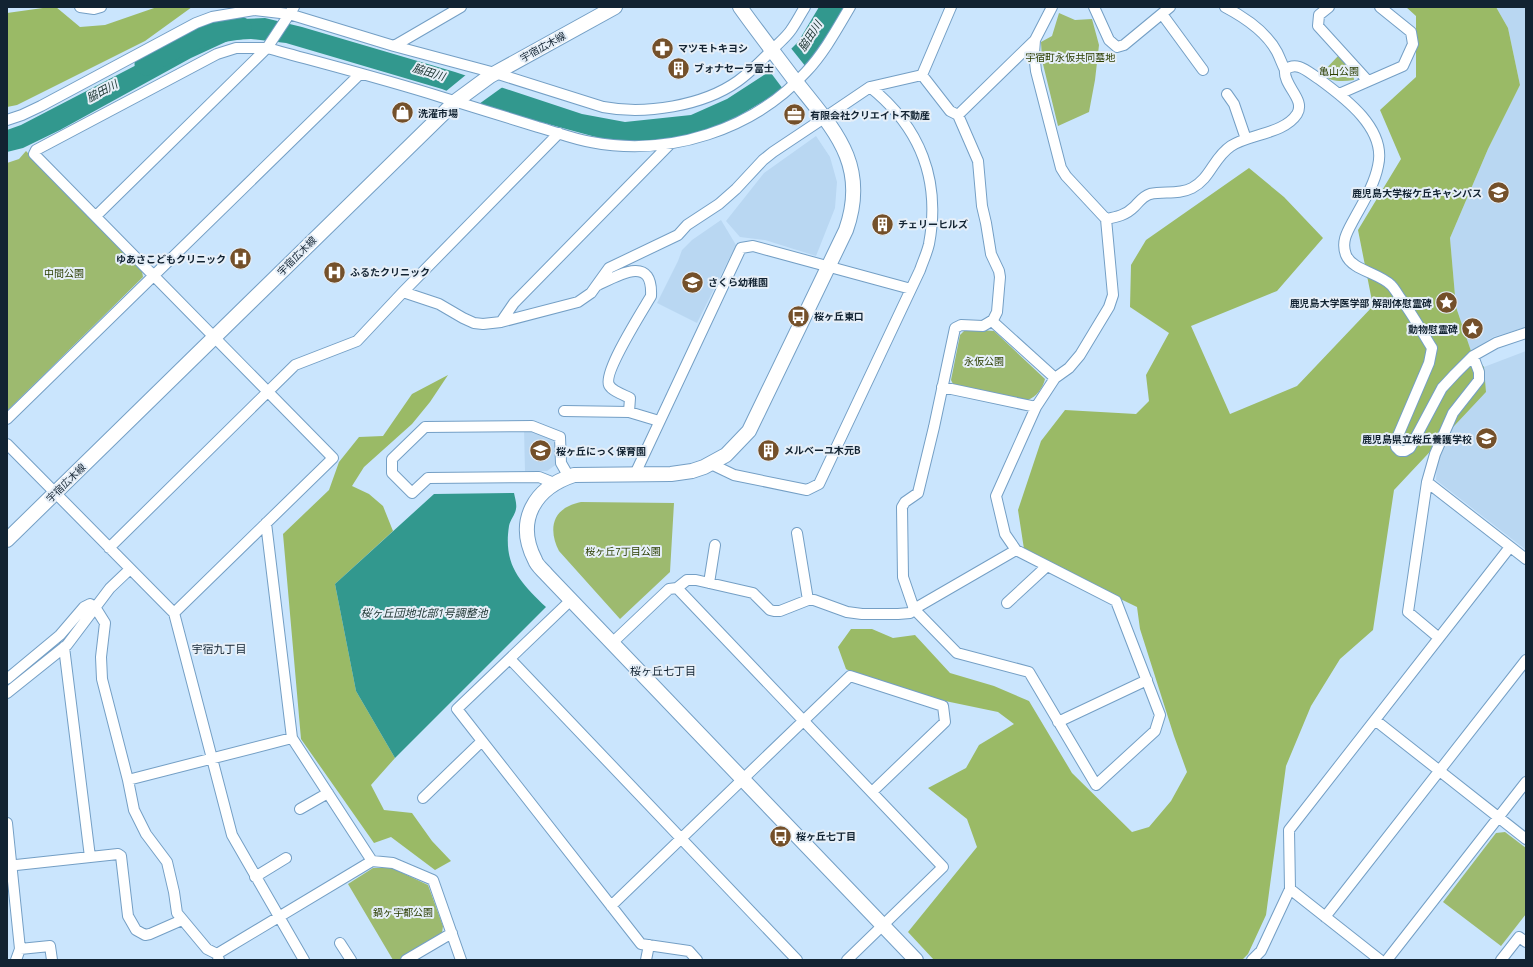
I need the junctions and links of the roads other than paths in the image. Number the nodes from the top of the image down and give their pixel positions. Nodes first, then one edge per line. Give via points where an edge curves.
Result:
1 (80, 7) edge
2 (101, 7) edge
3 (461, 7) edge
4 (615, 7) edge
5 (740, 7) edge
6 (805, 7) edge
7 (850, 7) edge
8 (951, 7) edge
9 (1052, 7) edge
10 (1094, 7) edge
11 (1170, 7) edge
12 (1225, 7) edge
13 (1329, 7) edge
14 (1380, 7) edge
15 (289, 14) edge
16 (1162, 14) junction
17 (1035, 40) junction
18 (394, 46) junction
19 (269, 47) junction
20 (773, 52) junction
21 (1203, 70) dead end
22 (1285, 70) junction
23 (360, 74) junction
24 (491, 75) junction
25 (922, 75) junction
26 (795, 80) junction
27 (1368, 81) junction
28 (870, 87) junction
29 (1227, 94) dead end
30 (1339, 94) junction
31 (458, 100) junction
32 (958, 115) junction
33 (824, 117) junction
34 (7, 120) edge
35 (560, 133) junction
36 (1246, 139) junction
37 (670, 144) junction
38 (96, 216) junction
39 (1106, 219) junction
40 (828, 266) junction
41 (154, 275) junction
42 (598, 285) junction
43 (912, 288) junction
44 (403, 292) junction
45 (992, 320) junction
46 (501, 322) junction
47 (1526, 333) edge
48 (215, 337) junction
49 (1473, 356) junction
50 (1055, 378) junction
51 (942, 387) junction
52 (267, 391) junction
53 (1036, 407) junction
54 (564, 410) dead end
55 (629, 412) junction
56 (7, 419) edge
57 (660, 421) junction
58 (7, 444) edge
59 (711, 464) junction
60 (635, 474) junction
61 (569, 477) junction
62 (1427, 482) junction
63 (554, 483) junction
64 (55, 494) junction
65 (266, 523) junction
66 (797, 533) dead end
67 (7, 540) edge
68 (715, 545) dead end
69 (1510, 547) junction
70 (109, 548) junction
71 (1016, 550) junction
72 (1526, 559) edge
73 (1047, 566) junction
74 (130, 569) junction
75 (709, 583) junction
76 (677, 588) junction
77 (571, 600) junction
78 (808, 600) junction
79 (1007, 603) dead end
80 (95, 608) junction
81 (914, 609) junction
82 (174, 613) junction
83 (1439, 638) junction
84 (612, 643) junction
85 (64, 647) junction
86 (510, 659) junction
87 (1526, 660) edge
88 (7, 679) edge
89 (1147, 680) junction
90 (7, 693) edge
91 (1375, 720) junction
92 (804, 721) junction
93 (1058, 722) junction
94 (292, 738) junction
95 (482, 741) junction
96 (212, 758) junction
97 (1439, 771) junction
98 (743, 779) junction
99 (128, 780) junction
100 (1526, 782) edge
101 (872, 792) junction
102 (328, 793) junction
103 (423, 798) dead end
104 (300, 809) dead end
105 (1498, 817) junction
106 (7, 823) edge
107 (681, 839) junction
108 (1526, 839) edge
109 (90, 857) junction
110 (286, 858) dead end
111 (372, 861) junction
112 (10, 866) edge
113 (255, 877) junction
114 (1290, 889) junction
115 (611, 906) junction
116 (12, 910) edge
117 (279, 917) junction
118 (1325, 917) junction
119 (182, 920) junction
120 (883, 925) junction
121 (452, 933) junction
122 (1526, 942) edge
123 (340, 943) dead end
124 (649, 945) junction
125 (20, 949) junction
126 (218, 957) edge
127 (16, 960) edge
128 (52, 960) edge
129 (304, 960) edge
130 (351, 960) edge
131 (406, 960) edge
132 (461, 960) edge
133 (646, 960) edge
134 (697, 960) edge
135 (797, 960) edge
136 (847, 960) edge
137 (916, 960) edge
138 (1252, 960) edge
139 (1380, 960) edge
140 (1387, 960) edge
141 (1500, 960) edge

1 - 2 street
3 - 18 street
4 - 24 street, 宇宿広木線
5 - 20 street
6 - 20 street
7 - 26 street via 815,61
8 - 25 street
9 - 17 street
10 - 16 street via 1109,40 1118,47
11 - 16 street
12 - 22 street via 1250,22 1270,42
13 - 27 street via 1319,15 1318,26
14 - 27 street via 1411,32 1413,44 1403,66
15 - 18 street
15 - 19 street
15 - 34 street via 254,10 212,17 196,23 41,106
16 - 21 street
17 - 32 street
17 - 39 street via 1036,71 1061,168
18 - 24 street
19 - 23 street
19 - 38 street
19 - 38 street via 236,48 217,54 36,150 34,154
20 - 24 street via 737,81 720,91 663,108 617,110
20 - 26 street
22 - 30 street via 1288,67 1301,66
22 - 36 street via 1285,78 1299,102 1297,114 1280,127
23 - 31 street
23 - 41 street
24 - 31 street, 宇宿広木線
25 - 28 street
25 - 32 street via 950,111
26 - 33 street
26 - 37 street via 770,103 744,120 699,138
27 - 30 street
28 - 33 street
28 - 43 street via 887,101 900,117 920,150 928,172 932,220 928,245
29 - 36 street via 1234,104
30 - 49 street via 1367,122 1378,140 1380,152 1370,187 1344,239 1346,257 1350,262 1391,285 1432,348 1397,438 1396,447 1400,451 1410,448 1442,388
31 - 35 street
31 - 48 street, 宇宿広木線
32 - 45 street via 978,161 990,254 1000,277 997,312
33 - 40 street via 848,156 853,188 851,216
33 - 42 street via 763,160 719,204 687,225 678,235 609,268
35 - 37 street via 616,146
35 - 44 street
36 - 39 street via 1223,152 1203,181 1190,189 1179,193 1151,194 1126,213
37 - 46 street via 514,303
38 - 41 street
39 - 50 street via 1113,289 1110,307 1080,355 1069,368
40 - 43 street
40 - 57 street via 754,246 741,248
40 - 59 street via 749,431 726,455
41 - 48 street
41 - 56 street
42 - 46 street via 578,302
42 - 55 street via 624,272 640,271 646,274 652,287 651,296 615,359 609,376 608,383 611,388 630,398
43 - 59 street via 819,484 807,490 734,475
44 - 46 street via 439,304 474,323
44 - 52 street via 357,341 295,365
45 - 50 street
45 - 51 street via 983,326 961,325 955,328
47 - 49 street via 1496,343
48 - 52 street
48 - 64 street, 宇宿広木線
49 - 62 street via 1479,380 1453,412
50 - 53 street
51 - 53 street
51 - 81 street via 918,492 902,507 903,577
52 - 65 street via 333,458
52 - 70 street
53 - 71 street via 996,496 1004,534
54 - 55 street
55 - 57 street
57 - 60 street
58 - 64 street
59 - 60 street via 692,471 671,474
60 - 61 street
61 - 63 street
61 - 63 street via 561,463 560,437 532,426 425,427 392,459 392,473 412,493 428,478 539,477
62 - 69 street
62 - 83 street via 1408,612
63 - 77 street via 537,499 527,523 527,535 535,562
64 - 67 street, 宇宿広木線
64 - 70 street
65 - 82 street
65 - 94 street
66 - 78 street
68 - 75 street
69 - 72 street
69 - 83 street
70 - 74 street
71 - 73 street
71 - 81 street
73 - 79 street
73 - 89 street via 1116,601
74 - 80 street via 110,588
74 - 82 street
75 - 76 street via 687,580
75 - 78 street via 753,593 774,611
76 - 84 street via 669,589
76 - 92 street
77 - 84 street
77 - 86 street
78 - 81 street via 862,614 910,613
80 - 85 street
80 - 88 street via 90,604 84,607 60,635
80 - 99 street via 105,623 101,657 102,679
81 - 93 street via 958,653 1029,672
82 - 96 street
83 - 91 street
84 - 98 street
85 - 90 street
85 - 109 street
86 - 95 street via 457,709
86 - 107 street
87 - 97 street
89 - 93 street
89 - 93 street via 1160,715 1155,731 1096,785
91 - 97 street
91 - 114 street via 1289,830
92 - 98 street
92 - 101 street
92 - 101 street via 850,676 943,706 945,722
94 - 96 street
94 - 102 street
95 - 103 street
95 - 115 street
96 - 99 street
96 - 113 street via 232,835
97 - 105 street
97 - 118 street
98 - 107 street
98 - 120 street
99 - 119 street via 137,818 167,862 177,914
100 - 105 street
101 - 120 street via 944,867
102 - 104 street
102 - 111 street
105 - 108 street
105 - 140 street
106 - 112 street
107 - 115 street
107 - 135 street
109 - 112 street
109 - 119 street via 118,854 122,856 128,916 136,930 146,935
110 - 113 street
111 - 117 street
111 - 121 street via 393,863 434,880
112 - 116 street
113 - 117 street
114 - 118 street
114 - 138 street via 1261,951
115 - 124 street via 641,944
116 - 125 street
117 - 126 street
117 - 129 street
118 - 139 street
119 - 126 street via 207,949
120 - 136 street
120 - 137 street
121 - 131 street
121 - 132 street
122 - 141 street via 1519,937
123 - 130 street
124 - 133 street
124 - 134 street via 689,951
125 - 127 street
125 - 128 street via 50,946

